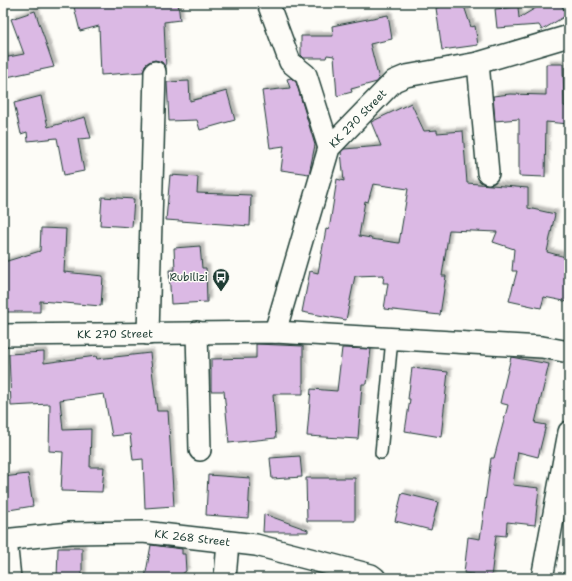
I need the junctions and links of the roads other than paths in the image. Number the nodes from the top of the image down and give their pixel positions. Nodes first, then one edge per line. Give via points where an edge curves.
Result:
1 (268, 3) edge
2 (569, 36) edge
3 (478, 63) junction
4 (155, 72) dead end
5 (329, 148) junction
6 (488, 173) dead end
7 (197, 332) junction
8 (275, 332) junction
9 (148, 334) junction
10 (3, 335) edge
11 (392, 339) junction
12 (569, 352) edge
13 (569, 432) edge
14 (200, 450) dead end
15 (381, 453) dead end
16 (4, 540) edge
17 (228, 543) junction
18 (543, 573) dead end
19 (10, 578) edge
20 (225, 578) edge
21 (375, 578) edge

1 - 5 street via 290,62 306,75
2 - 3 street, KK 270 Street
3 - 5 street, KK 270 Street via 406,76 394,81
3 - 6 street
4 - 9 street
5 - 8 street, KK 270 Street
7 - 8 street, KK 270 Street
7 - 9 street, KK 270 Street
7 - 14 street
8 - 11 street, KK 270 Street
9 - 10 street, KK 270 Street
11 - 12 street, KK 270 Street via 542,348
11 - 15 lane
13 - 18 street
16 - 17 street, KK 268 Street via 70,533 143,532
16 - 19 street, KK 268 Street
17 - 20 street
17 - 21 street, KK 268 Street via 256,545

